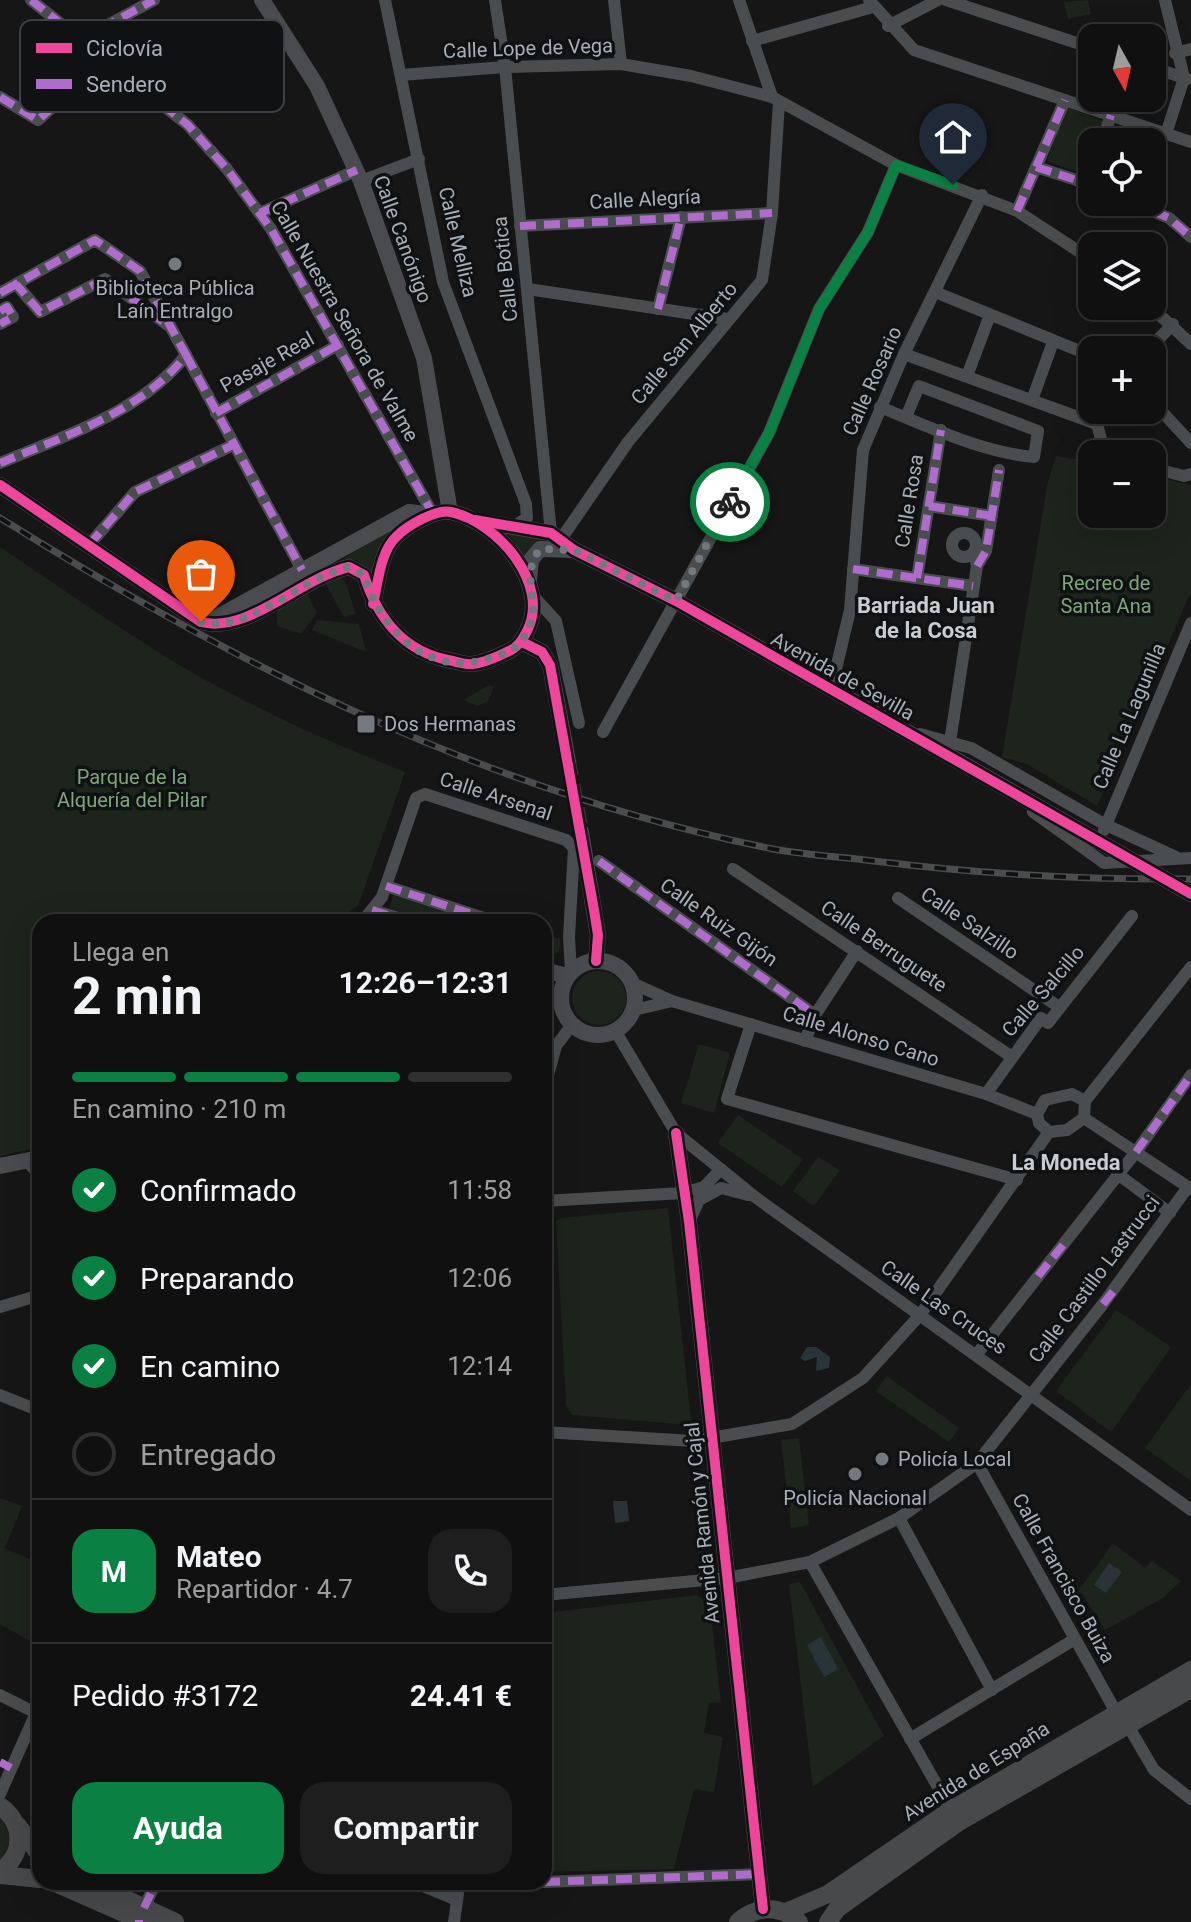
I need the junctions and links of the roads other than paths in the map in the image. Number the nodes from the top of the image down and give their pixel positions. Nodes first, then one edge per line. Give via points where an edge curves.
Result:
1 (31, 0) edge
2 (154, 0) edge
3 (262, 0) edge
4 (385, 0) edge
5 (495, 0) edge
6 (614, 0) edge
7 (739, 0) edge
8 (938, 0) edge
9 (946, 0) edge
10 (1165, 0) edge
11 (871, 3) edge
12 (56, 20) edge
13 (117, 20) edge
14 (275, 20) edge
15 (888, 26) junction
16 (284, 34) edge
17 (752, 41) junction
18 (1078, 43) edge
19 (1191, 49) edge
20 (1175, 53) junction
21 (621, 64) junction
22 (505, 67) junction
23 (1166, 72) edge
24 (401, 75) junction
25 (1188, 79) edge
26 (0, 97) edge
27 (776, 100) junction
28 (1065, 100) junction
29 (20, 109) edge
30 (25, 112) edge
31 (47, 112) edge
32 (171, 112) edge
33 (1111, 115) junction
34 (1107, 128) edge
35 (1149, 128) edge
36 (1166, 134) joint
37 (1191, 142) edge
38 (419, 159) junction
39 (896, 165) junction
40 (1036, 167) junction
41 (359, 176) junction
42 (1078, 177) edge
43 (982, 195) junction
44 (1017, 211) junction
45 (260, 213) junction
46 (772, 213) junction
47 (1164, 216) edge
48 (681, 217) junction
49 (520, 226) junction
50 (1191, 237) edge
51 (1078, 251) edge
52 (16, 284) junction
53 (528, 289) junction
54 (935, 292) junction
55 (0, 293) edge
56 (36, 307) junction
57 (658, 309) junction
58 (0, 311) edge
59 (990, 315) junction
60 (13, 317) junction
61 (727, 319) junction
62 (1166, 319) edge
63 (0, 324) edge
64 (1173, 324) junction
65 (169, 326) junction
66 (1161, 336) edge
67 (1053, 342) junction
68 (1191, 344) edge
69 (338, 345) junction
70 (1078, 351) edge
71 (904, 354) junction
72 (186, 355) junction
73 (967, 376) junction
74 (1032, 400) junction
75 (880, 407) junction
76 (216, 413) junction
77 (1166, 416) edge
78 (906, 417) junction
79 (1078, 417) edge
80 (1097, 424) edge
81 (941, 430) junction
82 (1101, 440) edge
83 (1191, 443) edge
84 (233, 445) junction
85 (0, 463) edge
86 (999, 470) dead end
87 (1166, 472) edge
88 (0, 474) edge
89 (1191, 474) edge
90 (0, 485) edge
91 (929, 506) junction
92 (450, 512) junction
93 (432, 515) junction
94 (992, 516) junction
95 (467, 519) junction
96 (516, 525) junction
97 (562, 540) junction
98 (87, 544) junction
99 (974, 552) dead end
100 (977, 566) junction
101 (853, 569) junction
102 (302, 570) junction
103 (917, 578) junction
104 (529, 580) junction
105 (973, 586) junction
106 (535, 598) junction
107 (676, 601) junction
108 (373, 604) junction
109 (201, 622) junction
110 (1191, 623) edge
111 (522, 642) junction
112 (831, 690) junction
113 (579, 723) dead end
114 (603, 732) dead end
115 (906, 732) junction
116 (950, 742) junction
117 (568, 761) tunnel mouth
118 (1104, 824) junction
119 (581, 832) tunnel mouth
120 (1185, 858) edge
121 (599, 861) dead end
122 (1104, 863) junction
123 (733, 869) dead end
124 (386, 886) junction
125 (1191, 894) edge
126 (898, 898) dead end
127 (372, 910) junction
128 (369, 914) edge
129 (385, 914) edge
130 (472, 914) edge
131 (1132, 916) dead end
132 (857, 951) junction
133 (596, 961) junction
134 (1191, 967) edge
135 (552, 971) edge
136 (569, 973) junction
137 (632, 983) junction
138 (672, 1001) junction
139 (1059, 1007) junction
140 (634, 1010) junction
141 (815, 1015) junction
142 (751, 1024) junction
143 (571, 1026) junction
144 (616, 1032) junction
145 (805, 1041) junction
146 (1012, 1057) junction
147 (552, 1059) edge
148 (1191, 1075) edge
149 (986, 1094) junction
150 (1085, 1101) junction
151 (1037, 1114) junction
152 (1084, 1118) junction
153 (1049, 1132) junction
154 (676, 1133) junction
155 (1136, 1152) junction
156 (32, 1160) edge
157 (0, 1166) edge
158 (721, 1169) junction
159 (1119, 1175) junction
160 (1017, 1180) junction
161 (1190, 1188) edge
162 (683, 1193) junction
163 (755, 1197) junction
164 (552, 1201) edge
165 (1170, 1213) junction
166 (689, 1222) junction
167 (32, 1297) edge
168 (0, 1307) edge
169 (920, 1315) junction
170 (977, 1354) junction
171 (1030, 1394) junction
172 (0, 1395) edge
173 (32, 1408) edge
174 (552, 1432) edge
175 (712, 1440) junction
176 (977, 1463) junction
177 (1191, 1510) edge
178 (899, 1518) junction
179 (810, 1562) junction
180 (727, 1578) junction
181 (552, 1594) edge
182 (1075, 1639) junction
183 (1191, 1670) edge
184 (1191, 1689) edge
185 (992, 1690) junction
186 (0, 1695) edge
187 (32, 1706) edge
188 (1121, 1718) junction
189 (32, 1721) edge
190 (910, 1739) junction
191 (5, 1765) edge
192 (0, 1794) edge
193 (1191, 1799) edge
194 (0, 1806) edge
195 (951, 1810) junction
196 (17, 1826) junction
197 (32, 1845) edge
198 (0, 1873) edge
199 (761, 1874) junction
200 (32, 1878) edge
201 (552, 1882) edge
202 (73, 1890) edge
203 (101, 1890) edge
204 (153, 1890) edge
205 (433, 1890) edge
206 (459, 1890) edge
207 (457, 1900) junction
208 (763, 1909) junction
209 (792, 1917) edge
210 (141, 1918) edge
211 (175, 1922) edge
212 (454, 1922) edge
213 (738, 1922) edge
214 (828, 1922) edge

1 - 12 street, Calle Nuestra Señora de Valme
2 - 13 street
3 - 14 street, Calle Canónigo
4 - 24 street, Calle Melliza
5 - 22 street, Calle Botica
6 - 21 street
7 - 17 street
8 - 15 street
9 - 18 street
10 - 20 street
11 - 15 street
11 - 17 street
15 - 28 street via 914,50
16 - 41 street, Calle Canónigo via 317,86
17 - 27 street
19 - 20 street
20 - 25 street
21 - 22 street, Calle Lope de Vega
21 - 27 street, Calle Lope de Vega via 691,76
22 - 24 street, Calle Lope de Vega
22 - 49 street, Calle Botica
23 - 25 street
24 - 38 street, Calle Melliza
25 - 36 street
26 - 29 street
27 - 39 street, Calle Lope de Vega
27 - 46 street, Calle San Alberto
28 - 33 street
28 - 40 street
30 - 31 street via 38,120
32 - 45 street, Calle Nuestra Señora de Valme
33 - 34 street
33 - 35 street
36 - 37 street
38 - 41 street
38 - 96 street, Calle Melliza via 443,282 526,504 527,518
39 - 43 street, Calle Lope de Vega
39 - 107 street via 868,232 819,309 769,433
40 - 42 street
40 - 44 street
41 - 45 street
41 - 92 street, Calle Canónigo via 424,358
43 - 44 street, Calle Lope de Vega
43 - 54 street, Calle Rosario
44 - 51 street, Calle Lope de Vega
45 - 69 street, Calle Nuestra Señora de Valme
46 - 48 street, Calle Alegría
46 - 61 street, Calle San Alberto via 762,280
47 - 50 street
48 - 49 street, Calle Alegría
48 - 57 street
49 - 53 street, Calle Botica
52 - 55 street
52 - 56 street
52 - 65 street via 95,240 140,271
53 - 57 street
53 - 97 street, Calle Botica
54 - 59 street
54 - 71 street, Calle Rosario
56 - 60 street
56 - 65 street via 40,312 105,279
57 - 61 street
58 - 60 street via 7,307
59 - 67 street
59 - 73 street
60 - 63 street
61 - 97 street, Calle San Alberto via 628,442
62 - 64 street
64 - 66 street
64 - 68 street
65 - 72 street
67 - 70 street
67 - 74 street
69 - 76 street, Pasaje Real
69 - 93 street, Calle Nuestra Señora de Valme
71 - 73 street
71 - 75 street, Calle Rosario
72 - 76 street
72 - 85 street via 168,378 101,420
73 - 74 street
74 - 79 street
75 - 78 street
75 - 101 street, Calle Rosario via 863,450
76 - 84 street
77 - 83 street
78 - 81 street
78 - 81 street via 919,386 1038,431 1034,457 1007,455
80 - 82 street
81 - 91 street, Calle Rosa
84 - 98 street via 135,492
84 - 102 street
86 - 94 street
87 - 89 street
88 - 98 street
90 - 98 street
91 - 94 street
91 - 103 street, Calle Rosa
92 - 93 street
92 - 95 street
93 - 102 street via 409,512
93 - 108 street via 395,536
94 - 100 street via 986,551
95 - 96 street, Avenida de Sevilla
95 - 104 street via 513,555
96 - 97 street, Avenida de Sevilla
97 - 104 street via 540,549 531,560
97 - 107 street, Avenida de Sevilla
98 - 109 street
99 - 100 street
100 - 105 street
101 - 103 street
101 - 112 street, Calle Rosario via 850,610
102 - 109 street via 219,618
103 - 105 street
104 - 106 street
105 - 116 street
106 - 111 street via 533,620
106 - 113 street via 556,621
107 - 112 street, Avenida de Sevilla
107 - 114 street
108 - 109 street via 364,575 349,567 324,573 244,620 214,626
108 - 111 street via 399,637 428,656 471,665
110 - 118 street, Calle La Lagunilla
111 - 117 street via 542,652 550,665
112 - 115 street, Avenida de Sevilla
115 - 116 street
115 - 122 street
115 - 125 street, Avenida de Sevilla, bridge
116 - 118 street via 971,748
118 - 120 street
118 - 122 street
119 - 133 street via 598,935
120 - 122 street
121 - 141 street, Calle Ruiz Gijón
123 - 132 street, Calle Berruguete
124 - 127 street, Calle Arsenal
124 - 130 street
124 - 136 street, Calle Arsenal via 416,798 425,794 566,840 574,848
126 - 139 street, Calle Salzillo
127 - 128 street, Calle Arsenal
127 - 129 street
131 - 139 street, Calle Salcillo
132 - 141 street
132 - 146 street, Calle Berruguete
133 - 136 street
133 - 137 street via 616,965
134 - 150 street
135 - 136 street
136 - 143 street via 560,1001
137 - 138 street, Calle Alonso Cano
137 - 140 street
138 - 140 street, Calle Alonso Cano
138 - 142 street, Calle Alonso Cano
139 - 146 street, Calle Salcillo via 1048,1023 1041,1018
140 - 144 street
141 - 145 street
142 - 145 street, Calle Alonso Cano
142 - 160 street via 727,1099
143 - 144 street via 585,1034
143 - 147 street
144 - 154 street
145 - 149 street, Calle Alonso Cano
146 - 149 street, Calle Salcillo
148 - 155 street
149 - 151 street, Calle Alonso Cano
150 - 151 street via 1072,1094 1055,1095
150 - 152 street
151 - 153 street
152 - 153 street via 1067,1130
152 - 155 street
153 - 160 street
154 - 158 street, Calle Las Cruces
154 - 162 street, Avenida Ramón y Cajal
155 - 159 street
155 - 161 street
156 - 157 street
158 - 162 street via 704,1187
158 - 163 street, Calle Las Cruces
159 - 165 street
159 - 170 street
160 - 169 street
161 - 165 street, Calle Castillo Lastrucci
162 - 164 street
162 - 166 street, Avenida Ramón y Cajal
163 - 166 street via 721,1188 699,1200
163 - 169 street, Calle Las Cruces
165 - 171 street, Calle Castillo Lastrucci
166 - 175 street, Avenida Ramón y Cajal
167 - 168 street
169 - 170 street, Calle Las Cruces
169 - 175 street via 863,1378 792,1424
170 - 171 street, Calle Las Cruces
171 - 176 street, Calle Castillo Lastrucci
171 - 177 street, Calle Las Cruces
172 - 173 street
174 - 175 street
175 - 180 street, Avenida Ramón y Cajal
176 - 178 street, Calle Castillo Lastrucci
176 - 182 street, Calle Francisco Buiza
178 - 179 street, Calle Castillo Lastrucci
178 - 185 street
179 - 180 street, Calle Castillo Lastrucci
179 - 190 street
180 - 181 street, Calle Castillo Lastrucci
180 - 199 street, Avenida Ramón y Cajal
182 - 185 street
182 - 188 street, Calle Francisco Buiza
183 - 188 main road, Avenida de España
184 - 188 main road, Avenida de España
185 - 190 street
186 - 187 street
188 - 193 street, Calle Francisco Buiza via 1147,1761
188 - 195 main road, Avenida de España
188 - 214 main road, Avenida de España via 959,1822 837,1909
189 - 191 street
190 - 195 street
191 - 192 street
194 - 196 main road
195 - 209 main road, Avenida de España
196 - 197 main road
196 - 198 main road via 18,1849
198 - 200 main road
199 - 201 street
199 - 208 street, Avenida Ramón y Cajal
202 - 210 main road
203 - 210 main road
204 - 210 street
205 - 207 street
206 - 207 street
207 - 212 street
208 - 209 main road
208 - 213 main road
210 - 211 main road

